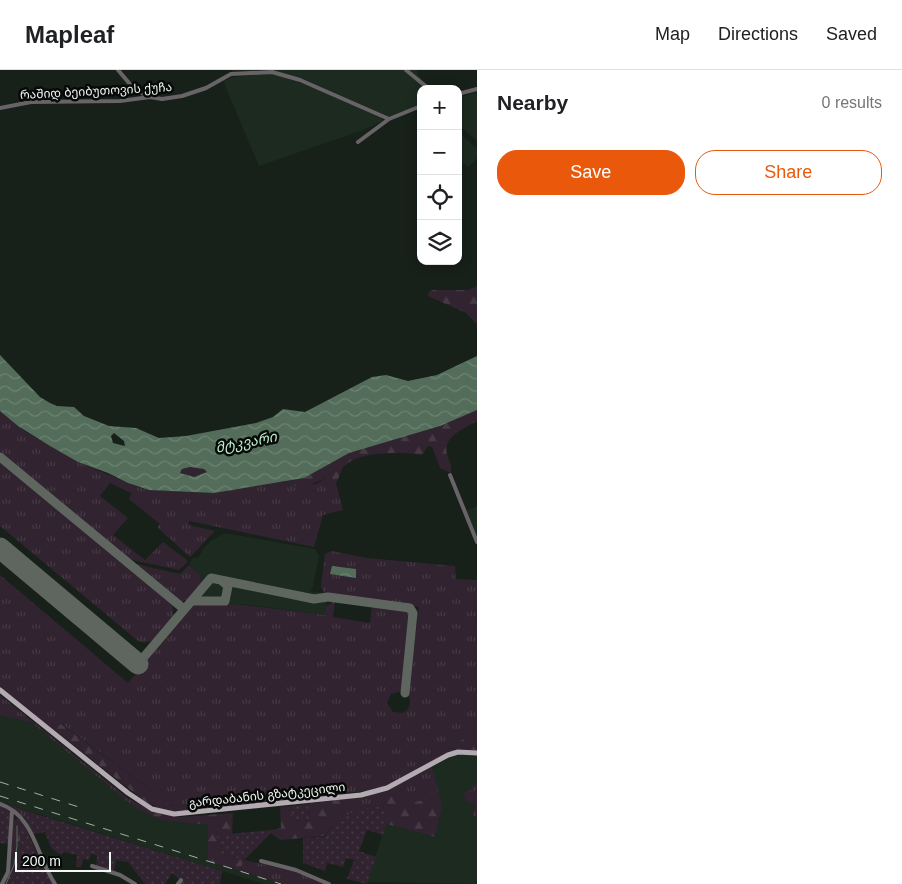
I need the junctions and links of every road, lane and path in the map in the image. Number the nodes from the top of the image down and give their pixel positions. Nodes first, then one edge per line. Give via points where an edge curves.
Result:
1 (118, 70) edge
2 (406, 70) edge
3 (230, 72) edge
4 (424, 85) edge
5 (477, 89) edge
6 (462, 93) edge
7 (150, 97) junction
8 (0, 108) edge
9 (417, 108) edge
10 (389, 119) junction
11 (358, 142) dead end
12 (450, 475) dead end
13 (477, 542) edge
14 (0, 690) edge
15 (477, 753) edge
16 (0, 804) edge
17 (12, 810) junction
18 (22, 817) junction
19 (11, 825) junction
20 (261, 861) dead end
21 (92, 866) dead end
22 (181, 880) dead end
23 (123, 882) edge
24 (2, 884) edge
25 (55, 884) edge
26 (135, 884) edge
27 (178, 884) edge
28 (329, 884) edge

1 - 7 street via 134,90
2 - 4 street
3 - 7 street, რაშიდ ბეიბუთოვის ქუჩა via 206,88 182,96
3 - 10 street, რაშიდ ბეიბუთოვის ქუჩა via 272,72 300,80
5 - 6 street
7 - 8 street, რაშიდ ბეიბუთოვის ქუჩა via 120,102 30,102
9 - 10 street
10 - 11 street
12 - 13 street
14 - 15 main road, გარდაბანის გზატკეცილი via 128,793 152,808 174,814 362,795 387,788 448,755
16 - 17 street
17 - 18 street
17 - 19 street
18 - 19 street via 14,818
18 - 25 street
19 - 24 street via 8,872
20 - 28 street via 296,870
21 - 23 street via 120,876
22 - 27 street
23 - 26 street

